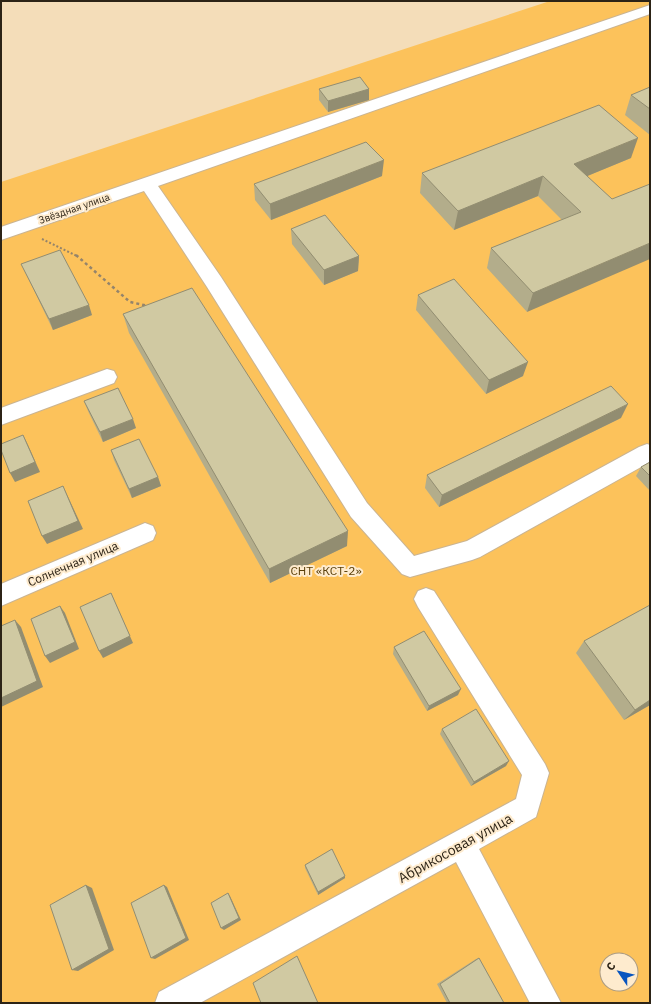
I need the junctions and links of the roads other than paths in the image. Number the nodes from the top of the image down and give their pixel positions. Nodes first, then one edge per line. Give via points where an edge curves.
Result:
1 (650, 9) edge
2 (147, 183) junction
3 (9, 231) edge
4 (107, 377) dead end
5 (1, 417) edge
6 (646, 453) dead end
7 (146, 533) dead end
8 (1, 595) edge
9 (426, 599) dead end
10 (462, 844) junction
11 (170, 1003) edge
12 (546, 1003) edge

1 - 2 street, Звёздная улица
2 - 3 street, Звёздная улица
2 - 6 street via 214,282 359,510 410,567 472,550
4 - 5 street
7 - 8 street, Солнечная улица
9 - 10 street, Абрикосовая улица via 536,773 527,808
10 - 11 street, Абрикосовая улица
10 - 12 street

